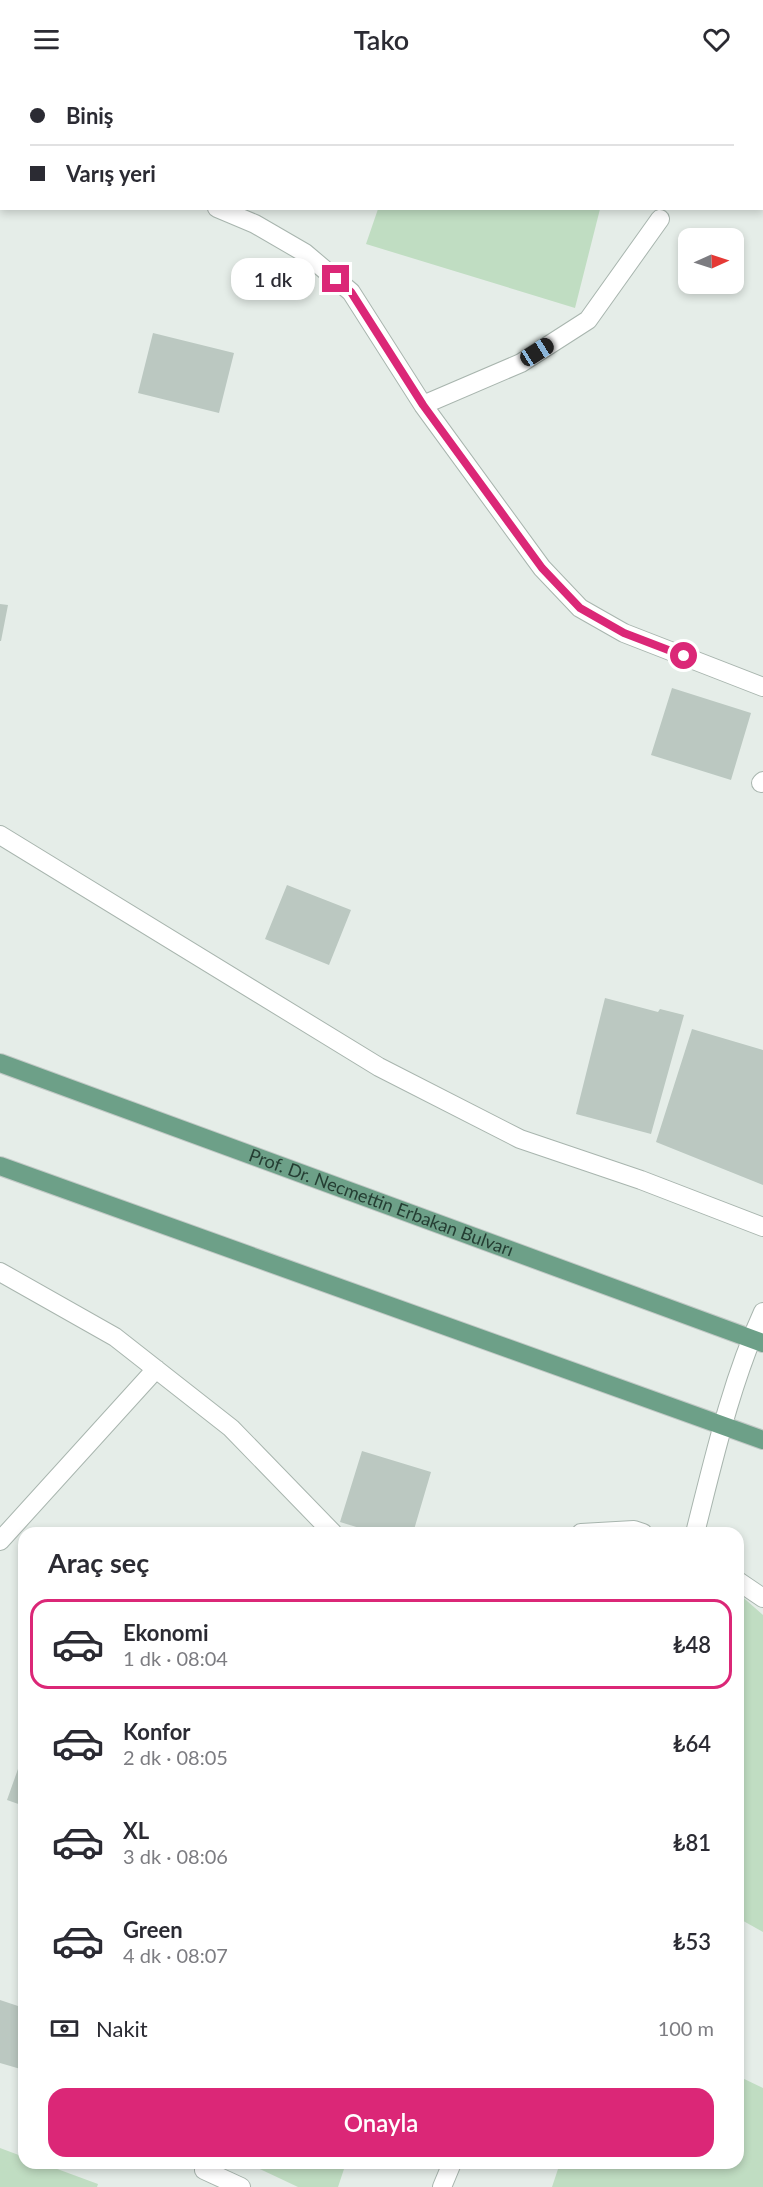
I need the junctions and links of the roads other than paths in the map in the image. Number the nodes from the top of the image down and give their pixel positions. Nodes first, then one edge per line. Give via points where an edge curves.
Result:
1 (222, 210) edge
2 (660, 219) dead end
3 (423, 405) junction
4 (763, 687) edge
5 (0, 835) edge
6 (0, 1063) edge
7 (0, 1166) edge
8 (763, 1227) edge
9 (0, 1272) edge
10 (763, 1311) edge
11 (757, 1341) edge
12 (156, 1369) junction
13 (722, 1425) junction
14 (763, 1440) edge
15 (327, 1527) edge
16 (696, 1527) edge
17 (0, 1541) edge
18 (744, 1585) edge
19 (763, 1598) edge
20 (450, 2169) edge
21 (204, 2170) dead end
22 (241, 2187) edge
23 (442, 2187) edge

1 - 3 street via 305,253 351,292
2 - 3 street via 588,320 521,363
3 - 4 street via 542,568 580,608 624,633
5 - 8 street via 379,1067 520,1139
6 - 11 main road, Prof. Dr. Necmettin Erbakan Bulvarı
7 - 13 main road
9 - 12 street via 115,1337
10 - 11 street
11 - 13 street
12 - 15 street via 231,1428
12 - 17 street
13 - 14 main road
13 - 16 street
18 - 19 street
20 - 23 street
21 - 22 street

